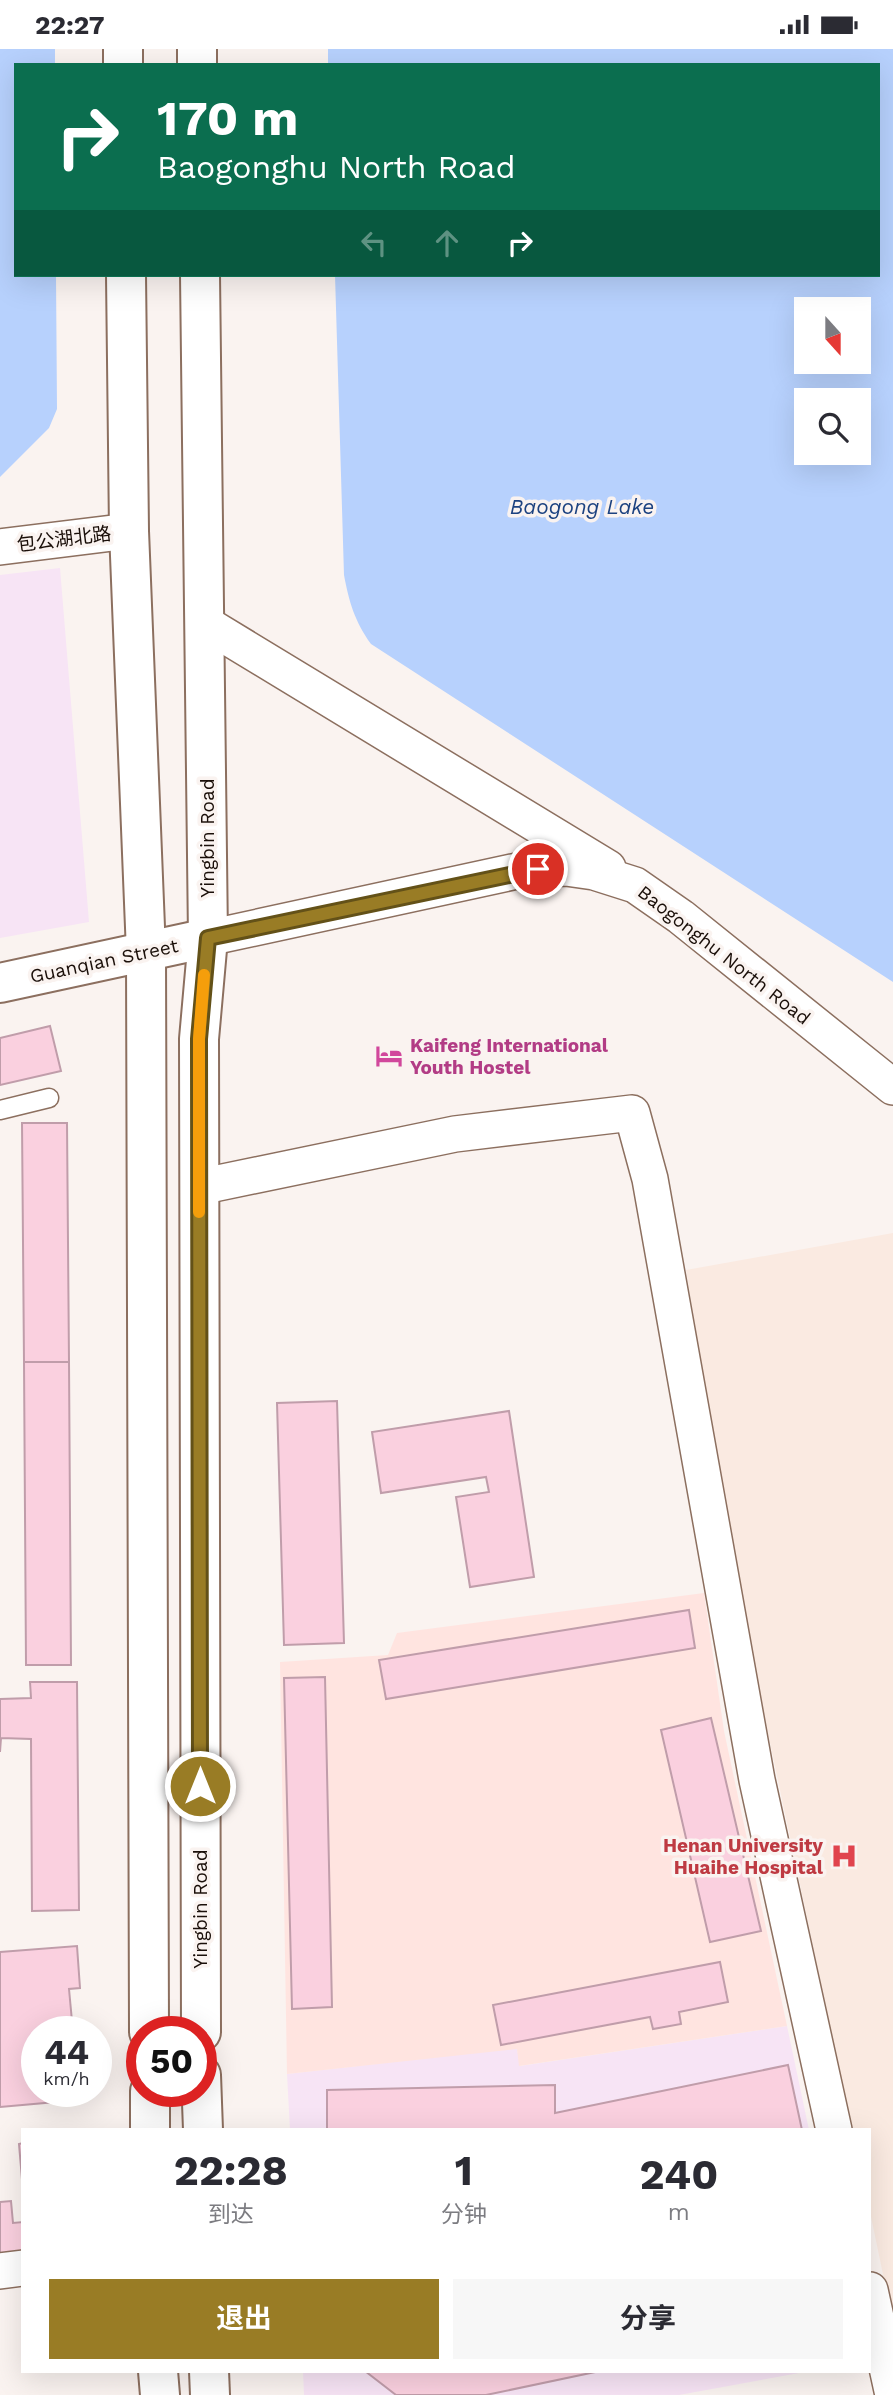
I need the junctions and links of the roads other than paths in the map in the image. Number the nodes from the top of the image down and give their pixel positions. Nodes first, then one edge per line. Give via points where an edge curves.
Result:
1 (126, 277) edge
2 (200, 277) edge
3 (129, 531) junction
4 (0, 547) edge
5 (206, 624) junction
6 (635, 885) junction
7 (208, 938) junction
8 (146, 952) junction
9 (0, 983) edge
10 (893, 1087) edge
11 (49, 1098) dead end
12 (0, 1110) edge
13 (199, 1187) junction
14 (149, 2016) edge
15 (201, 2016) edge
16 (150, 2107) edge
17 (202, 2107) edge
18 (150, 2128) edge
19 (203, 2128) edge
20 (835, 2128) edge
21 (21, 2269) edge
22 (0, 2271) edge
23 (871, 2295) edge
24 (158, 2373) edge
25 (209, 2373) edge
26 (160, 2395) edge
27 (210, 2395) edge
28 (893, 2395) edge

1 - 3 main road
2 - 5 main road, Yingbin Road
3 - 4 street, 包公湖北路
3 - 8 main road
5 - 6 street
5 - 7 main road, Yingbin Road
6 - 7 street, Baogonghu North Road via 594,872 538,869
6 - 10 street, Baogonghu North Road
7 - 8 main road, Guanqian Street
7 - 13 main road, Yingbin Road via 199,1039
8 - 9 main road, Guanqian Street
8 - 14 main road
11 - 12 lane
13 - 15 main road, Yingbin Road
13 - 20 street via 455,1135 632,1113 650,1179 757,1780
16 - 18 main road
17 - 19 main road
21 - 22 street
23 - 28 street
24 - 26 main road
25 - 27 main road

